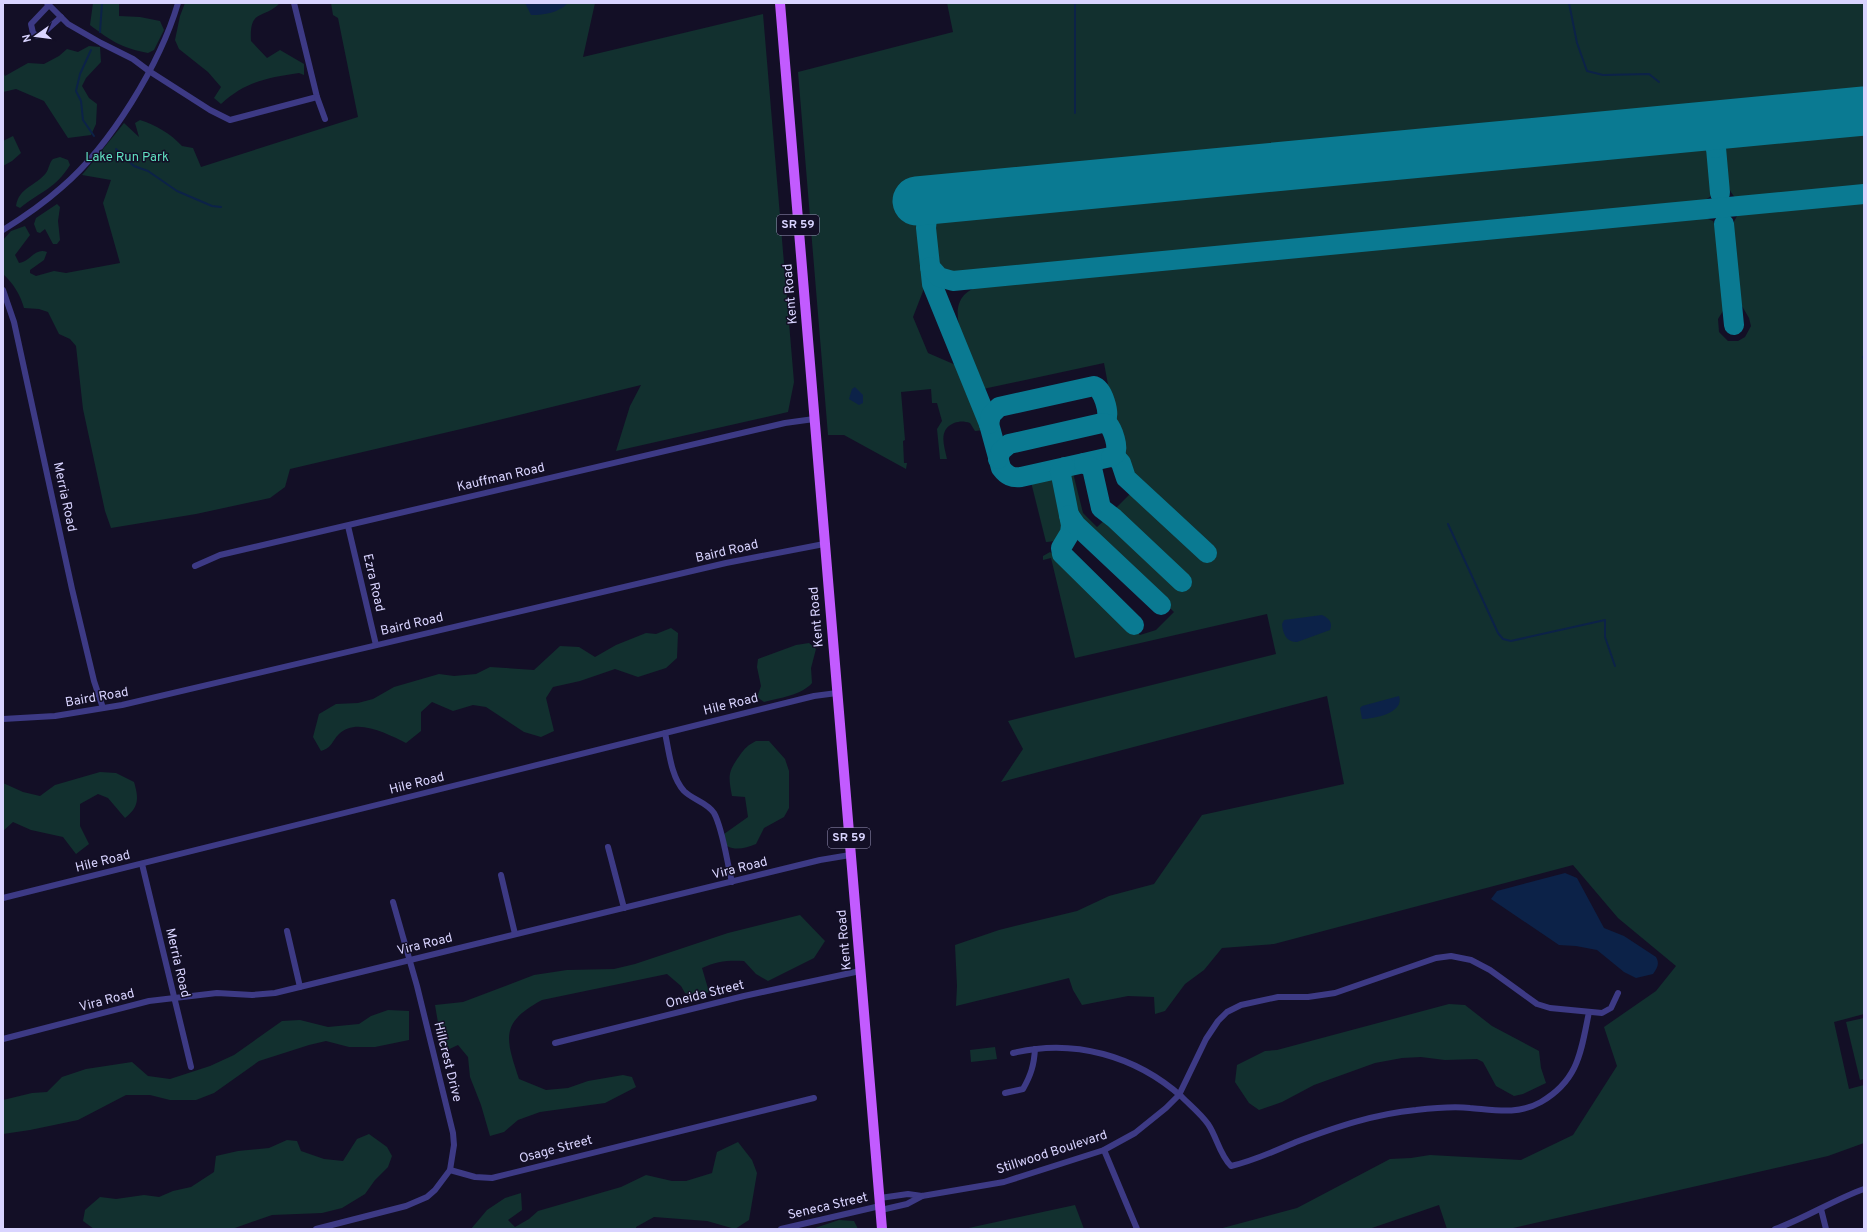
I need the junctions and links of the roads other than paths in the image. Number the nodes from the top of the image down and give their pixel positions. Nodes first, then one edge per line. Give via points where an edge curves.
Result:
1 (178, 3) edge
2 (294, 3) edge
3 (780, 3) edge
4 (48, 4) edge
5 (61, 17) junction
6 (149, 71) junction
7 (317, 97) junction
8 (325, 119) dead end
9 (3, 230) edge
10 (3, 290) edge
11 (814, 419) junction
12 (348, 526) junction
13 (824, 544) junction
14 (195, 566) dead end
15 (376, 645) junction
16 (837, 693) junction
17 (102, 708) junction
18 (3, 720) edge
19 (665, 733) junction
20 (608, 847) dead end
21 (850, 855) junction
22 (142, 864) junction
23 (501, 875) dead end
24 (732, 882) junction
25 (3, 898) edge
26 (393, 902) dead end
27 (624, 908) junction
28 (286, 931) dead end
29 (515, 934) junction
30 (409, 961) junction
31 (860, 971) junction
32 (300, 987) junction
33 (1618, 993) dead end
34 (173, 998) junction
35 (1589, 1012) junction
36 (3, 1039) edge
37 (555, 1043) dead end
38 (1035, 1049) junction
39 (1013, 1053) dead end
40 (191, 1067) dead end
41 (1004, 1093) dead end
42 (1179, 1095) junction
43 (814, 1098) dead end
44 (1104, 1150) junction
45 (450, 1170) junction
46 (1864, 1190) edge
47 (922, 1196) junction
48 (880, 1204) junction
49 (1821, 1209) junction
50 (320, 1229) edge
51 (781, 1229) edge
52 (882, 1229) edge
53 (1136, 1229) edge
54 (1775, 1229) edge
55 (1826, 1229) edge

1 - 6 street via 168,33
2 - 7 street
3 - 11 main road, Kent Road / SR 59
4 - 5 street
4 - 5 street via 31,24 33,33 41,35
5 - 6 street via 83,33 133,59
6 - 7 street via 230,120
6 - 9 street via 112,130 77,173 27,215
7 - 8 street
10 - 17 street, Merria Road via 14,322 32,397 72,588
11 - 12 street, Kauffman Road via 778,425
11 - 13 main road, Kent Road / SR 59
12 - 14 street, Kauffman Road via 220,555
12 - 15 street, Ezra Road
13 - 15 street, Baird Road via 726,563
13 - 16 main road, Kent Road / SR 59
15 - 17 street, Baird Road
16 - 19 street, Hile Road via 814,696
16 - 21 main road, Kent Road / SR 59
17 - 18 street, Baird Road via 55,716
19 - 22 street, Hile Road
19 - 24 street via 680,785 690,795 710,807 717,819
20 - 27 street
21 - 24 street, Vira Road
21 - 31 main road, Kent Road / SR 59
22 - 25 street, Hile Road
22 - 34 street, Merria Road
23 - 29 street
24 - 27 street, Vira Road
26 - 30 street, Hillcrest Drive
27 - 29 street, Vira Road
28 - 32 street
29 - 30 street, Vira Road
30 - 32 street, Vira Road
30 - 45 street, Hillcrest Drive via 454,1134
31 - 37 street, Oneida Street via 744,996
31 - 48 main road, Kent Road / SR 59
32 - 34 street, Vira Road via 263,994 217,993
33 - 35 street, Stillwood Boulevard via 1611,1008 1602,1013
34 - 36 street, Vira Road via 149,1001
34 - 40 street, Merria Road
35 - 42 street, Stillwood Boulevard via 1537,1004 1490,970 1471,960 1451,956 1436,958 1335,992 1308,997 1278,997 1241,1004 1218,1021 1206,1039
35 - 42 street via 1580,1057 1569,1077 1555,1093 1523,1110 1417,1109 1381,1114 1357,1120 1231,1166 1224,1159 1208,1124
38 - 39 street
38 - 41 street via 1034,1065 1023,1089
38 - 42 street via 1046,1047 1089,1050 1112,1056 1134,1064 1161,1079
42 - 44 street, Stillwood Boulevard via 1135,1132
43 - 45 street, Osage Street via 492,1178 474,1177
44 - 47 street, Stillwood Boulevard via 1004,1182
44 - 53 street
45 - 50 street via 432,1193 417,1203
46 - 49 street
47 - 48 street, Stillwood Boulevard via 908,1194
47 - 48 street, Stillwood Boulevard via 907,1204
48 - 51 street, Seneca Street
48 - 52 main road, Kent Road / SR 59
49 - 54 street
49 - 55 street

